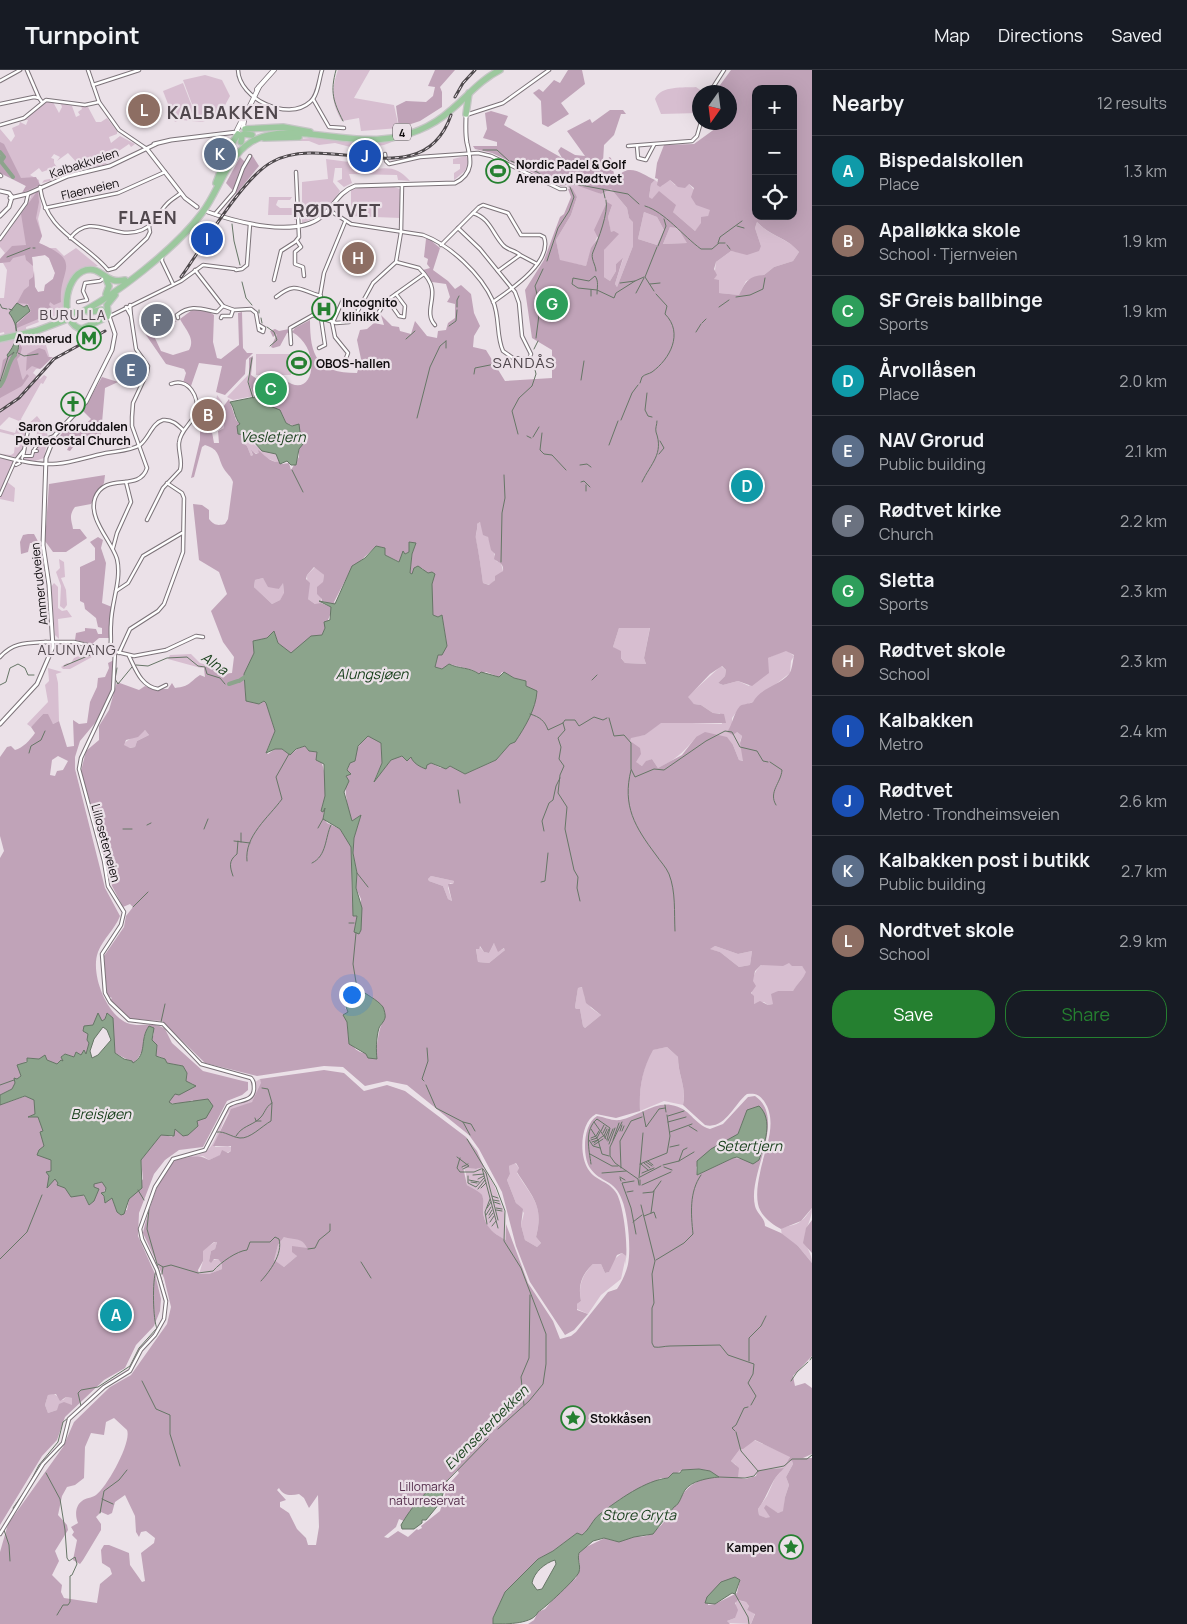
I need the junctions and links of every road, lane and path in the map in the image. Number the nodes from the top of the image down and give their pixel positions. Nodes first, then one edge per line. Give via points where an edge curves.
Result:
1 (20, 70) edge
2 (27, 70) edge
3 (88, 70) edge
4 (139, 70) edge
5 (238, 70) edge
6 (274, 70) edge
7 (322, 70) edge
8 (493, 70) edge
9 (500, 70) edge
10 (549, 70) edge
11 (724, 70) edge
12 (0, 81) edge
13 (93, 85) junction
14 (714, 85) edge
15 (470, 91) junction
16 (253, 96) junction
17 (39, 98) junction
18 (313, 99) junction
19 (42, 102) junction
20 (99, 102) junction
21 (0, 104) edge
22 (453, 108) junction
23 (466, 115) junction
24 (0, 125) edge
25 (344, 128) dead end
26 (699, 130) edge
27 (240, 131) junction
28 (310, 134) junction
29 (252, 135) dead end
30 (264, 138) dead end
31 (241, 142) dead end
32 (654, 145) junction
33 (628, 146) dead end
34 (637, 146) junction
35 (145, 149) junction
36 (471, 153) junction
37 (385, 154) dead end
38 (250, 156) dead end
39 (237, 158) dead end
40 (165, 172) junction
41 (296, 172) dead end
42 (216, 183) junction
43 (402, 185) junction
44 (38, 189) junction
45 (565, 189) dead end
46 (2, 191) edge
47 (181, 193) junction
48 (28, 194) junction
49 (11, 197) junction
50 (208, 204) junction
51 (45, 208) junction
52 (197, 208) dead end
53 (329, 210) junction
54 (208, 212) dead end
55 (473, 213) junction
56 (215, 214) junction
57 (0, 216) edge
58 (345, 222) junction
59 (250, 224) junction
60 (149, 226) junction
61 (298, 226) junction
62 (458, 228) junction
63 (401, 232) junction
64 (70, 238) junction
65 (0, 239) edge
66 (297, 241) junction
67 (441, 245) junction
68 (520, 255) junction
69 (162, 256) dead end
70 (396, 262) junction
71 (537, 264) junction
72 (195, 270) junction
73 (498, 271) junction
74 (424, 274) junction
75 (304, 276) dead end
76 (105, 277) junction
77 (125, 280) junction
78 (274, 280) dead end
79 (173, 284) junction
80 (121, 288) junction
81 (512, 289) junction
82 (106, 294) junction
83 (396, 294) junction
84 (321, 296) junction
85 (276, 297) dead end
86 (78, 302) dead end
87 (493, 302) junction
88 (130, 305) junction
89 (224, 306) junction
90 (392, 306) dead end
91 (126, 307) junction
92 (358, 308) junction
93 (232, 310) junction
94 (76, 314) junction
95 (312, 314) junction
96 (377, 315) dead end
97 (131, 316) junction
98 (108, 317) junction
99 (178, 318) dead end
100 (221, 318) dead end
101 (321, 318) junction
102 (333, 322) junction
103 (259, 325) dead end
104 (435, 325) dead end
105 (3, 337) edge
106 (291, 344) dead end
107 (318, 348) dead end
108 (343, 366) dead end
109 (171, 384) dead end
110 (28, 430) dead end
111 (183, 430) junction
112 (54, 436) junction
113 (139, 445) junction
114 (24, 450) junction
115 (33, 451) junction
116 (38, 451) dead end
117 (0, 456) edge
118 (23, 456) junction
119 (15, 460) junction
120 (47, 464) junction
121 (15, 466) junction
122 (126, 482) junction
123 (167, 484) junction
124 (0, 495) edge
125 (147, 520) dead end
126 (182, 532) junction
127 (113, 550) junction
128 (116, 591) junction
129 (202, 637) dead end
130 (52, 642) junction
131 (110, 651) junction
132 (115, 652) junction
133 (119, 653) junction
134 (129, 656) junction
135 (0, 657) edge
136 (166, 686) dead end
137 (0, 724) edge
138 (0, 1534) edge

1 - 12 street
2 - 17 street
3 - 13 street
4 - 13 street
5 - 16 street via 239,79
6 - 16 main road
7 - 18 street
8 - 28 highway, 4 via 437,117 408,130 369,136
9 - 15 highway, 4
10 - 23 street via 503,103
11 - 14 street
13 - 20 street
15 - 22 highway, 4
15 - 23 highway
16 - 18 street via 287,110 300,108
16 - 27 main road
17 - 19 street
17 - 21 street
18 - 25 street via 330,127
19 - 20 street via 84,105
19 - 24 street via 24,118
20 - 35 street via 121,133
22 - 23 highway via 461,108
22 - 28 highway, 4 via 424,128 393,138 362,140
23 - 36 street
26 - 32 street via 693,141
27 - 28 highway via 283,127
27 - 29 highway
27 - 31 highway
27 - 35 street, Kalbakkveien via 156,144
27 - 42 highway via 229,148
28 - 30 highway
28 - 42 highway, 4 via 275,130 252,138 232,155
28 - 50 highway, 4 via 276,134 250,143 235,157
32 - 34 street
32 - 34 street via 646,160 638,158
33 - 34 street
35 - 40 street
35 - 44 street, Kalbakkveien via 110,166 70,176
36 - 37 street via 389,164
36 - 43 street via 470,167 458,182
36 - 45 street via 491,156
38 - 56 street via 234,192
39 - 50 highway
40 - 47 street
40 - 51 street, Flaenveien via 118,193
41 - 61 street
42 - 77 highway, 4 via 190,222
43 - 53 street via 355,186 341,194
43 - 63 street
44 - 48 street, Kalbakkveien
44 - 51 street
46 - 49 street
47 - 52 street
47 - 60 street via 167,203
48 - 49 street, Kalbakkveien
48 - 65 street via 26,203
49 - 57 street via 11,202
50 - 80 highway, 4 via 188,229
51 - 64 street
53 - 58 street
53 - 61 street via 316,220
54 - 56 street
55 - 62 street
55 - 68 street via 487,221 505,247
55 - 71 street via 479,206 488,206 508,213 521,235 544,237 546,246
56 - 59 street
58 - 63 street
58 - 84 street via 324,273
59 - 61 street
59 - 72 street via 248,264 244,268 235,270 206,264
60 - 64 street via 127,234 88,225 78,229
60 - 64 street via 147,238 110,271
61 - 66 street
62 - 67 street
62 - 73 street
63 - 67 street via 423,235
63 - 70 street
66 - 75 street via 301,247 295,252 295,264 303,267
66 - 78 street via 281,251
67 - 87 street via 464,261
68 - 71 street
68 - 73 street
69 - 79 street
70 - 74 street via 417,267
70 - 92 street via 373,283
71 - 81 street
72 - 79 street
72 - 89 street
73 - 81 street
74 - 83 street
74 - 104 street via 432,288 430,314
76 - 77 highway via 115,282
76 - 82 highway via 109,286
76 - 86 street via 85,283 86,300
76 - 98 highway via 93,270 79,273 68,289 67,305 72,323 80,329 89,328
77 - 82 highway, 4
79 - 88 street
80 - 94 highway, 4
80 - 98 highway via 107,305
81 - 87 street
81 - 87 street via 519,303 522,336 531,354 529,359 513,358 503,351
82 - 94 highway, 4
83 - 90 street via 405,306 404,317 399,316
83 - 96 street via 383,304
84 - 85 street via 295,287
84 - 95 street via 319,306
88 - 91 street
88 - 97 street
89 - 93 street
89 - 99 street via 217,312 201,307 189,308 177,315
91 - 97 street
91 - 98 street
92 - 102 street via 349,322
92 - 102 street via 342,302
93 - 100 street via 231,316
93 - 103 street via 253,310
94 - 98 highway via 100,309
94 - 105 highway, 4, bridge
95 - 101 street
95 - 106 street via 290,328
97 - 113 street via 136,349 148,366 132,407 132,422
98 - 112 street, Ammerudveien via 113,326 114,344 91,394
101 - 102 street
101 - 107 street via 325,345
102 - 108 street via 335,338 348,352
109 - 111 street via 183,384 196,396 196,412
110 - 114 street
111 - 113 street via 174,422 163,420
111 - 123 street via 179,445 181,468
112 - 115 street via 42,441
112 - 120 street, Ammerudveien
113 - 120 street via 70,464
113 - 122 street via 146,465 145,474 139,480
114 - 118 street
114 - 119 street
115 - 116 street
115 - 118 street via 30,458
117 - 119 street
118 - 121 street
119 - 120 street
119 - 121 street
120 - 130 street, Ammerudveien via 42,545 49,585
121 - 124 street via 5,479
122 - 127 street via 131,502
122 - 127 street via 107,485 95,500 97,519
123 - 125 street
123 - 126 street via 184,495
126 - 128 street via 143,556 128,583
126 - 133 street via 182,556 164,604 130,629
127 - 128 street via 118,568
128 - 131 street via 110,624
129 - 134 street via 189,638 166,650
130 - 131 street via 74,642
130 - 135 street via 19,644
130 - 137 street, Ammerudveien via 45,671 35,687
131 - 132 street
132 - 133 street
132 - 138 street, Lilloseterveien via 113,692 79,766 108,886 124,912 123,922 101,957 106,995 130,1021 164,1025 203,1066 251,1078 254,1092 250,1098 228,1106 206,1150 173,1159 159,1179 140,1231 158,1272 166,1301 164,1319 142,1348 130,1372 106,1386 69,1419 63,1443 43,1464
133 - 134 street
134 - 136 street via 138,676 149,686 158,689

